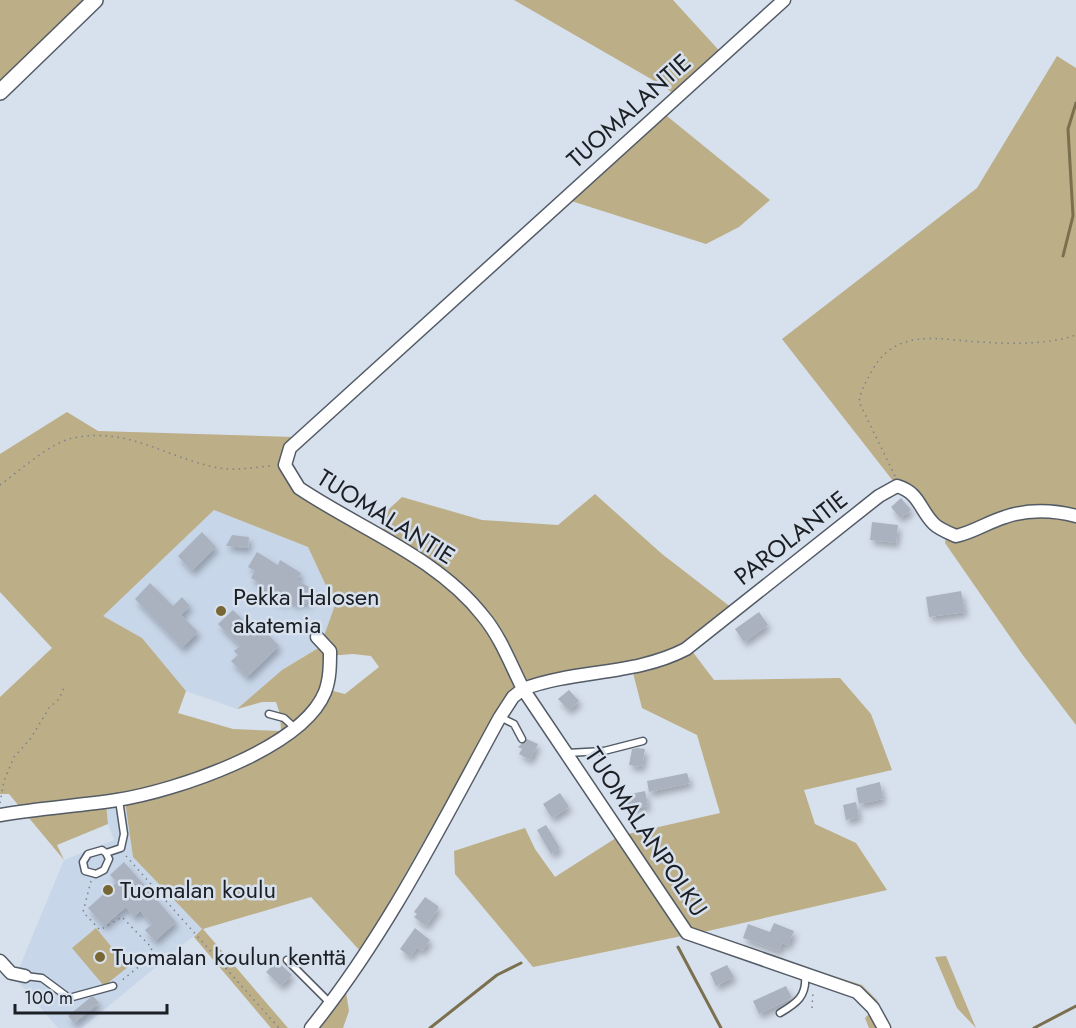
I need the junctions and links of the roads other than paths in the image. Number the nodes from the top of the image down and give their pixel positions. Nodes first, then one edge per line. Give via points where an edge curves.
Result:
1 (95, 0) edge
2 (784, 0) edge
3 (0, 92) edge
4 (1076, 516) edge
5 (317, 637) dead end
6 (523, 688) junction
7 (269, 714) dead end
8 (500, 717) junction
9 (296, 729) junction
10 (522, 739) dead end
11 (643, 741) dead end
12 (567, 753) junction
13 (118, 800) junction
14 (0, 815) edge
15 (106, 853) junction
16 (287, 960) dead end
17 (0, 961) edge
18 (25, 976) joint
19 (805, 979) junction
20 (113, 986) road end
21 (330, 1004) junction
22 (780, 1013) dead end
23 (311, 1028) edge
24 (884, 1028) edge

1 - 3 street
2 - 6 street, TUOMALANTIE via 290,448 285,465 299,488 439,572 464,594 485,617
4 - 6 street, PAROLANTIE via 1060,511 1025,512 956,536 934,524 915,496 897,486 879,496 686,650 639,668 544,681
5 - 9 street via 330,651 325,692 314,711
6 - 8 street
6 - 12 street, TUOMALANPOLKU
7 - 9 lane via 284,718
8 - 10 lane via 514,724
8 - 21 street via 412,876
9 - 13 street via 272,747 211,772
11 - 12 lane via 604,751
12 - 19 street, TUOMALANPOLKU via 687,933
13 - 14 street
13 - 15 lane via 124,834 121,848
15 - 15 lane via 96,850 88,854 83,862 85,871 93,874 104,870 108,865
16 - 21 lane
17 - 18 street via 11,973
18 - 20 lane via 42,978 69,998
19 - 22 lane via 804,993 797,1003
19 - 24 street, TUOMALANPOLKU via 857,992 873,1008
21 - 23 street

